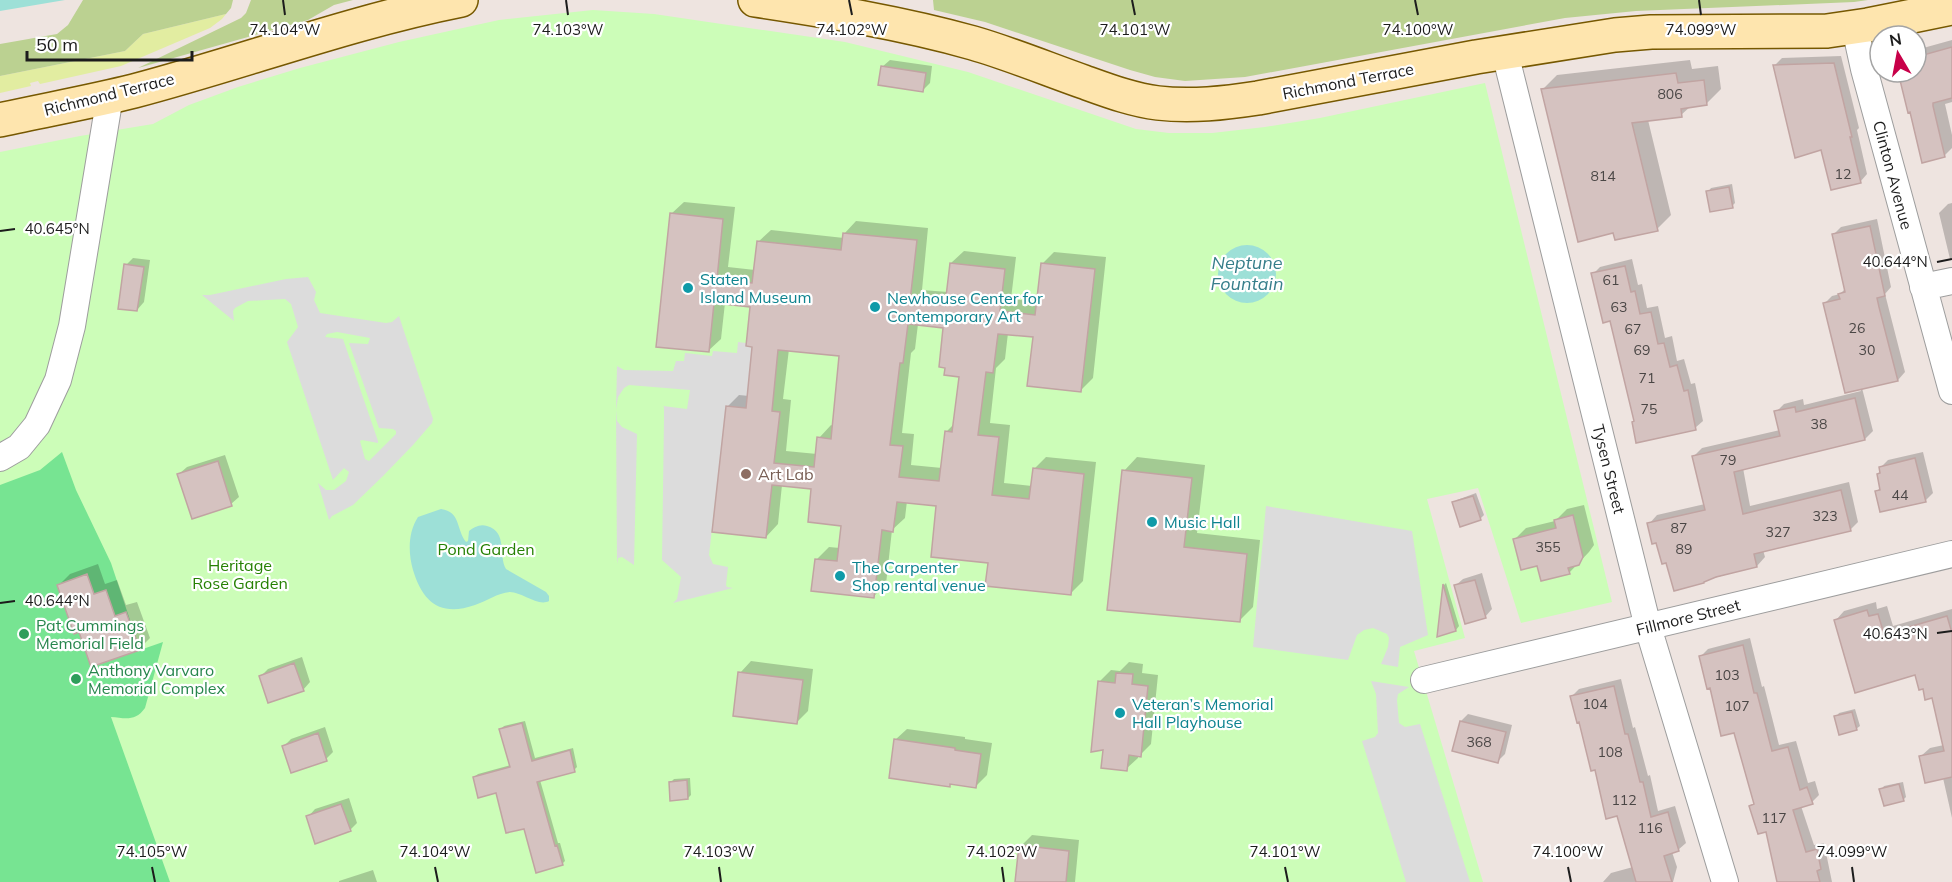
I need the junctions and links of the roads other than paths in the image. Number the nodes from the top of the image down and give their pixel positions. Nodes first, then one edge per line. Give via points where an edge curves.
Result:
1 (461, 0) edge
2 (755, 0) edge
3 (1952, 8) edge
4 (1855, 28) junction
5 (1505, 52) junction
6 (110, 96) junction
7 (0, 120) edge
8 (1952, 281) edge
9 (1923, 287) junction
10 (1952, 391) edge
11 (0, 458) edge
12 (1952, 554) edge
13 (1648, 627) junction
14 (1424, 680) dead end
15 (1725, 882) edge

1 - 6 main road, Richmond Terrace via 348,27
2 - 5 main road, Richmond Terrace via 950,37 1159,104 1241,101
3 - 4 main road, Richmond Terrace
4 - 5 main road, Richmond Terrace via 1633,33
4 - 9 street, Clinton Avenue
5 - 13 street, Tysen Street
6 - 7 main road, Richmond Terrace
6 - 11 street via 72,326 58,380 37,425 19,447
8 - 9 street
9 - 10 street, Clinton Avenue
12 - 13 street, Fillmore Street
13 - 14 street, Fillmore Street
13 - 15 street, Tysen Street

